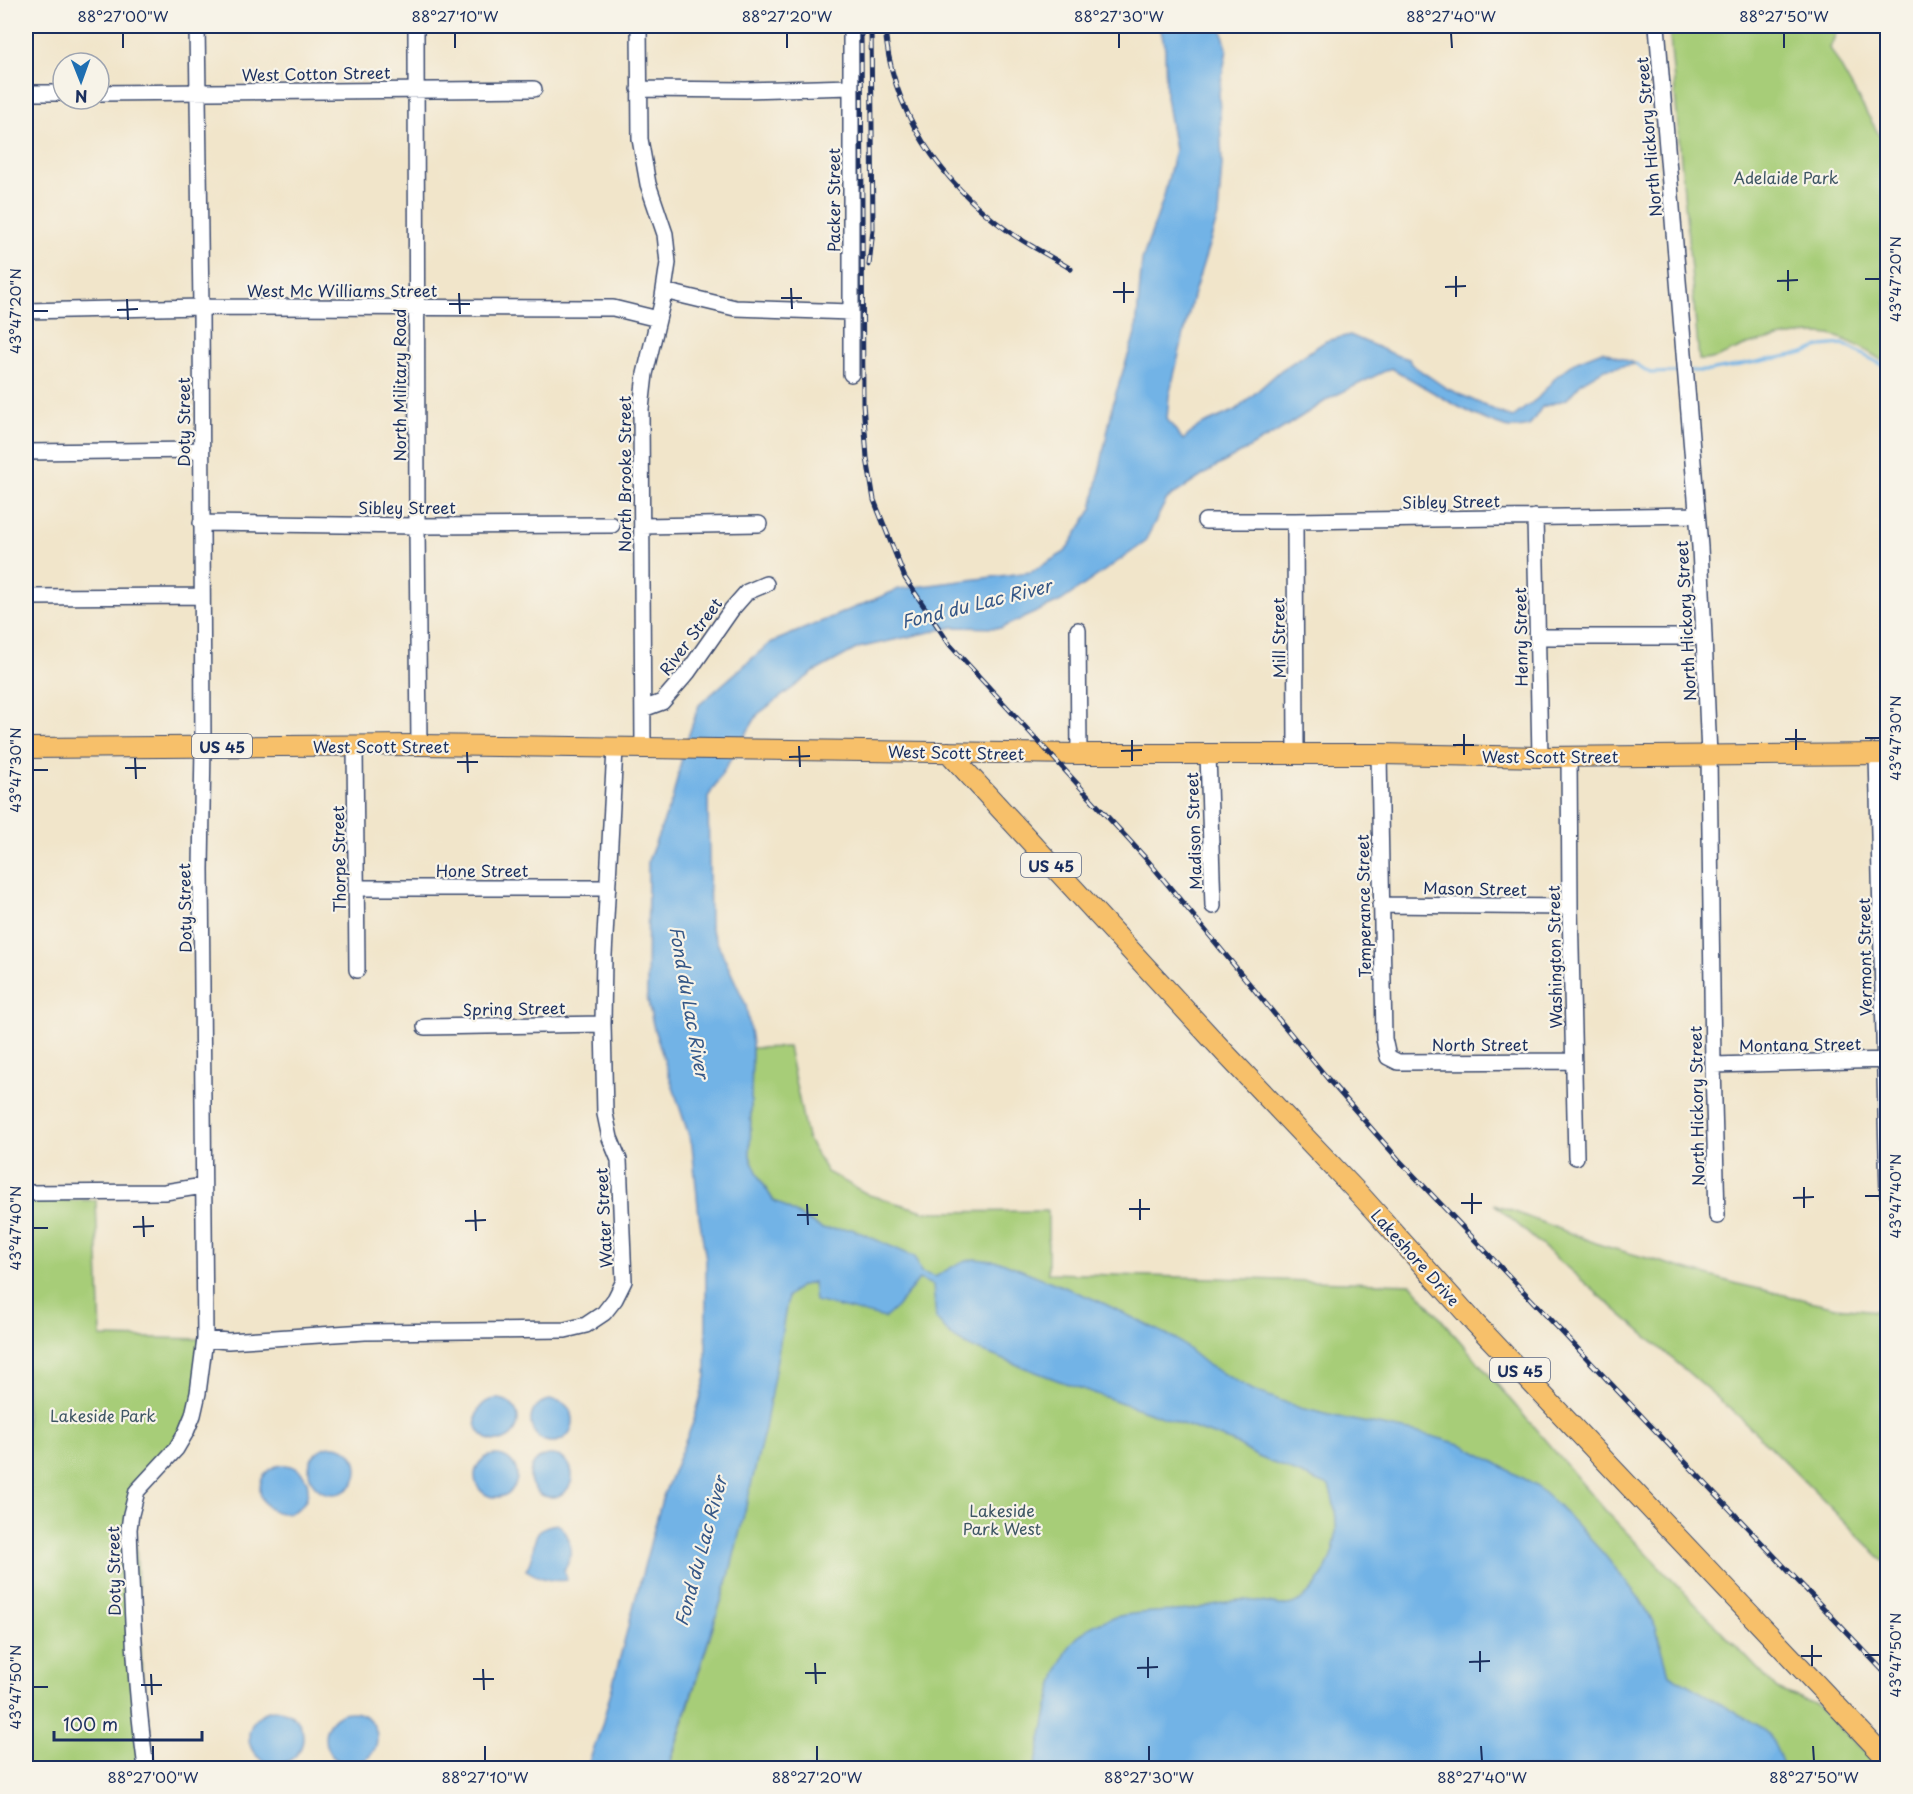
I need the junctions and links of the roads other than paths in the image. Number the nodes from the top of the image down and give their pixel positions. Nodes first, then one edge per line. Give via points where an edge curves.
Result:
1 (197, 26) edge
2 (416, 26) edge
3 (639, 26) edge
4 (850, 26) edge
5 (1657, 26) edge
6 (851, 87) junction
7 (534, 89) dead end
8 (639, 89) junction
9 (417, 90) junction
10 (26, 93) edge
11 (51, 93) edge
12 (111, 93) edge
13 (198, 93) junction
14 (664, 291) junction
15 (201, 307) junction
16 (417, 308) junction
17 (26, 311) edge
18 (850, 312) junction
19 (658, 319) junction
20 (851, 374) dead end
21 (201, 450) junction
22 (26, 452) edge
23 (1697, 514) junction
24 (1535, 517) junction
25 (1205, 521) dead end
26 (1295, 521) junction
27 (201, 523) junction
28 (759, 524) dead end
29 (612, 525) dead end
30 (417, 526) junction
31 (642, 526) junction
32 (766, 584) dead end
33 (201, 596) junction
34 (26, 597) edge
35 (1078, 630) dead end
36 (1538, 637) junction
37 (1704, 637) junction
38 (643, 709) junction
39 (203, 746) junction
40 (355, 746) junction
41 (419, 746) junction
42 (26, 748) edge
43 (615, 749) junction
44 (643, 749) junction
45 (948, 752) junction
46 (1079, 754) junction
47 (1208, 754) junction
48 (1379, 754) junction
49 (1882, 754) edge
50 (1296, 755) junction
51 (1569, 756) junction
52 (1709, 756) junction
53 (1540, 757) junction
54 (357, 888) junction
55 (608, 888) junction
56 (1380, 905) junction
57 (1213, 906) dead end
58 (1570, 907) junction
59 (357, 970) dead end
60 (603, 1024) junction
61 (425, 1027) dead end
62 (1388, 1057) joint
63 (1886, 1060) edge
64 (1574, 1061) junction
65 (1713, 1065) junction
66 (1576, 1157) dead end
67 (203, 1186) junction
68 (26, 1192) edge
69 (1887, 1194) edge
70 (1717, 1216) dead end
71 (205, 1339) junction
72 (1887, 1760) edge
73 (146, 1768) edge

1 - 13 street, Doty Street
2 - 9 street, North Military Road
3 - 8 street, North Brooke Street
4 - 6 street, Packer Street
5 - 23 street, North Hickory Street
6 - 8 street
6 - 18 street, Packer Street
7 - 9 street, West Cotton Street
8 - 14 street, North Brooke Street via 640,139 667,247
9 - 13 street, West Cotton Street
9 - 16 street, North Military Road
10 - 11 street
12 - 13 street, West Cotton Street
13 - 15 street, Doty Street
14 - 18 street via 739,308
14 - 19 street, North Brooke Street
15 - 16 street, West Mc Williams Street
15 - 17 street, West Mc Williams Street
15 - 21 street, Doty Street
16 - 19 street, West Mc Williams Street via 613,308
16 - 30 street, North Military Road
18 - 20 street, Packer Street
19 - 31 street, North Brooke Street via 642,389
21 - 22 street
21 - 27 street, Doty Street
23 - 24 street, Sibley Street
23 - 37 street, North Hickory Street
24 - 26 street, Sibley Street
24 - 36 street, Henry Street
25 - 26 street, Sibley Street
26 - 50 street, Mill Street
27 - 30 street, Sibley Street
27 - 33 street, Doty Street
28 - 31 street
29 - 30 street, Sibley Street
30 - 41 street, North Military Road
31 - 38 street, North Brooke Street
32 - 38 street, River Street via 747,592 732,609 662,702
33 - 34 street
33 - 39 street, Doty Street
35 - 46 street
36 - 37 street
36 - 53 street, Henry Street
37 - 52 street, North Hickory Street
38 - 44 street, North Brooke Street
39 - 40 main road, West Scott Street / US 45
39 - 42 main road, West Scott Street / US 45
39 - 67 street, Doty Street
40 - 41 main road, West Scott Street / US 45
40 - 54 street, Thorpe Street
41 - 43 main road, West Scott Street / US 45
43 - 44 main road, West Scott Street / US 45
43 - 55 street, Water Street
44 - 45 main road, West Scott Street / US 45
45 - 46 main road, West Scott Street
45 - 72 main road, Lakeshore Drive / US 45 via 1482,1331
46 - 47 main road, West Scott Street
47 - 50 main road, West Scott Street
47 - 57 street, Madison Street
48 - 50 main road, West Scott Street
48 - 53 main road, West Scott Street
48 - 56 street, Temperance Street
49 - 52 main road, West Scott Street
49 - 63 street, Vermont Street
51 - 52 main road, West Scott Street
51 - 53 main road, West Scott Street
51 - 58 street, Washington Street
52 - 65 street, North Hickory Street
54 - 55 street, Hone Street
54 - 59 street, Thorpe Street
55 - 60 street, Water Street
56 - 58 street, Mason Street
56 - 62 street, Temperance Street via 1383,1039
58 - 64 street, Washington Street
60 - 61 street, Spring Street
60 - 71 street, Water Street via 605,1114 619,1160 624,1281 604,1313 586,1325 562,1330
62 - 64 street, North Street via 1398,1062
63 - 65 street, Montana Street
63 - 69 street, Vermont Street
64 - 66 street, Washington Street
65 - 70 street, North Hickory Street
67 - 68 street via 165,1192
67 - 71 street, Doty Street
71 - 73 street, Doty Street via 198,1393 186,1432 176,1449 137,1491 131,1514 132,1620

